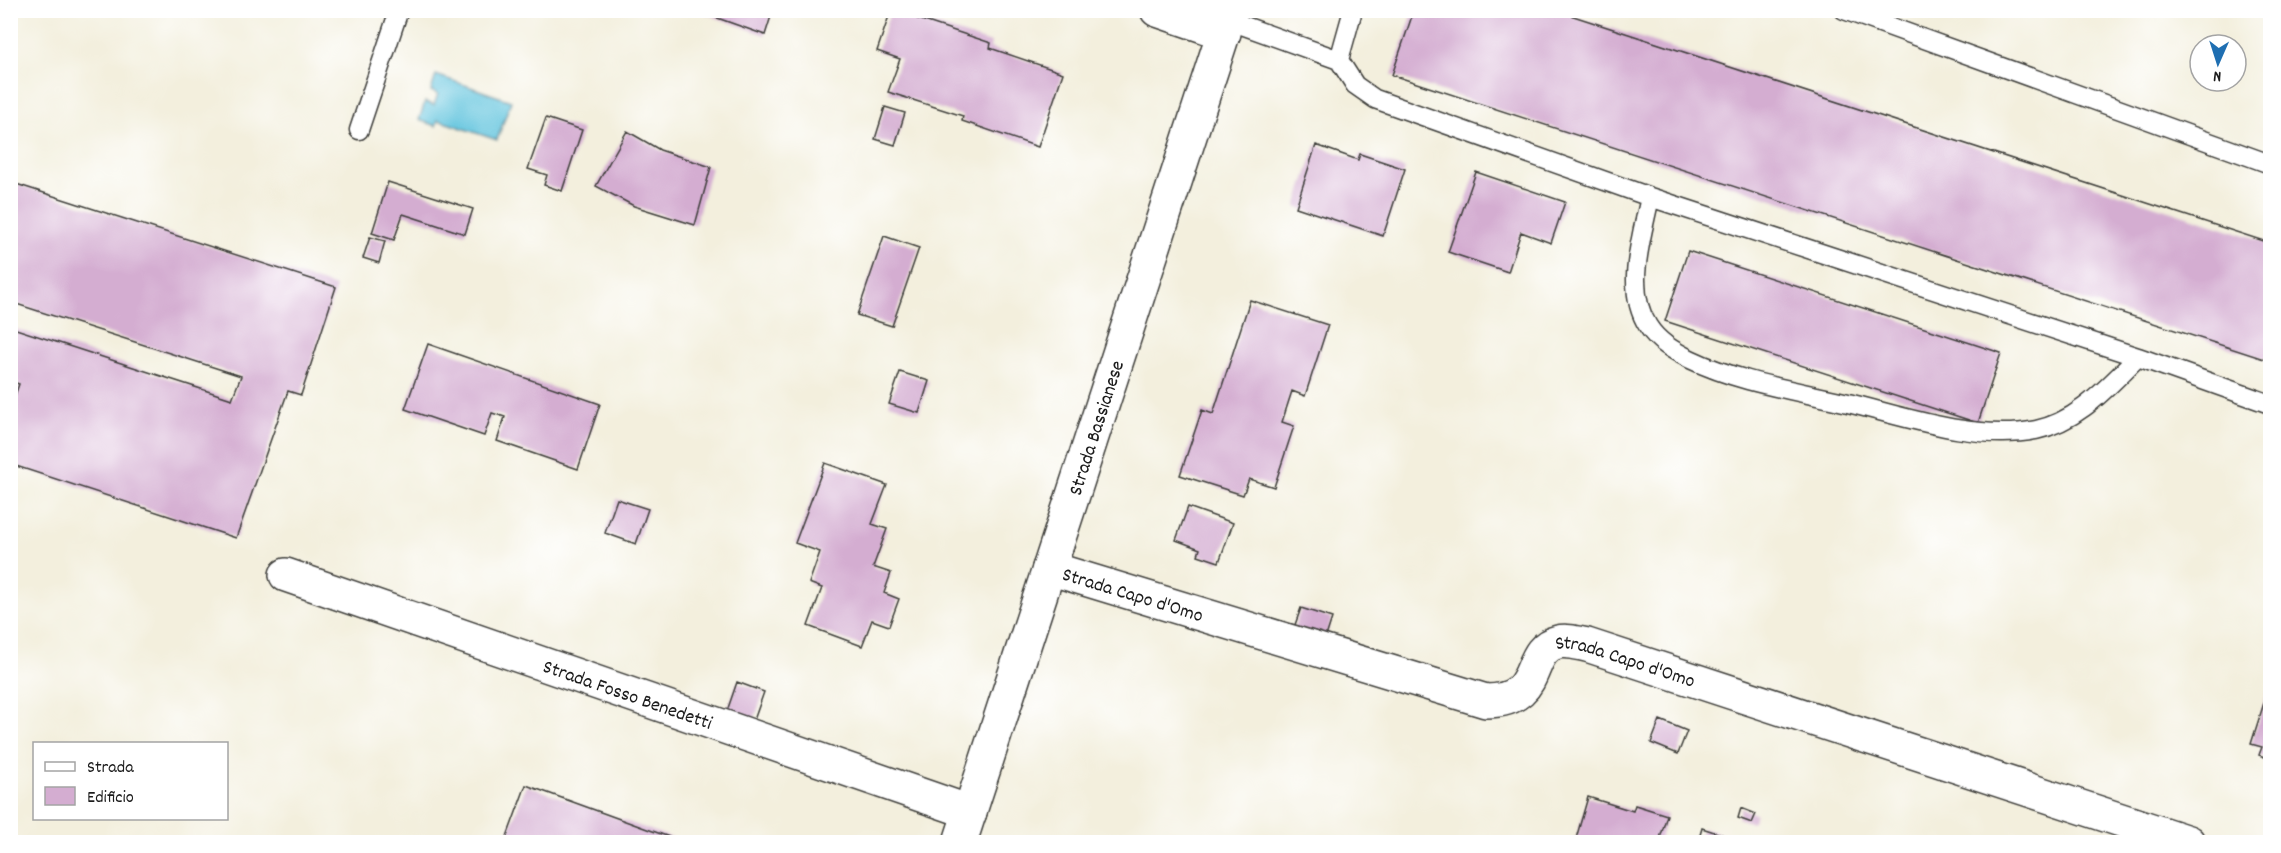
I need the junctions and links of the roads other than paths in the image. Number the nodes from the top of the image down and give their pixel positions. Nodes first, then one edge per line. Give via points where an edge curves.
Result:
1 (399, 10) edge
2 (1157, 10) edge
3 (1353, 10) edge
4 (1844, 10) edge
5 (1228, 21) edge
6 (1339, 60) junction
7 (359, 130) dead end
8 (2271, 164) edge
9 (1650, 197) junction
10 (2138, 357) junction
11 (2271, 404) edge
12 (1049, 568) junction
13 (286, 575) dead end
14 (970, 812) junction
15 (960, 843) edge
16 (2187, 843) edge

1 - 7 lane
2 - 5 street
3 - 6 lane
4 - 8 lane
5 - 6 lane
5 - 12 street, Strada Bassianese
6 - 9 lane via 1355,85 1375,99
9 - 10 lane
9 - 10 lane via 1637,273 1641,312 1663,343 1716,370 1963,430 2004,433 2049,426 2077,414
10 - 11 lane
12 - 14 street, Strada Bassianese
12 - 16 street, Strada Capo d'Omo via 1486,701 1509,699 1523,689 1548,646 1564,642 1587,645
13 - 14 street, Strada Fosso Benedetti
14 - 15 street, Strada Bassianese

